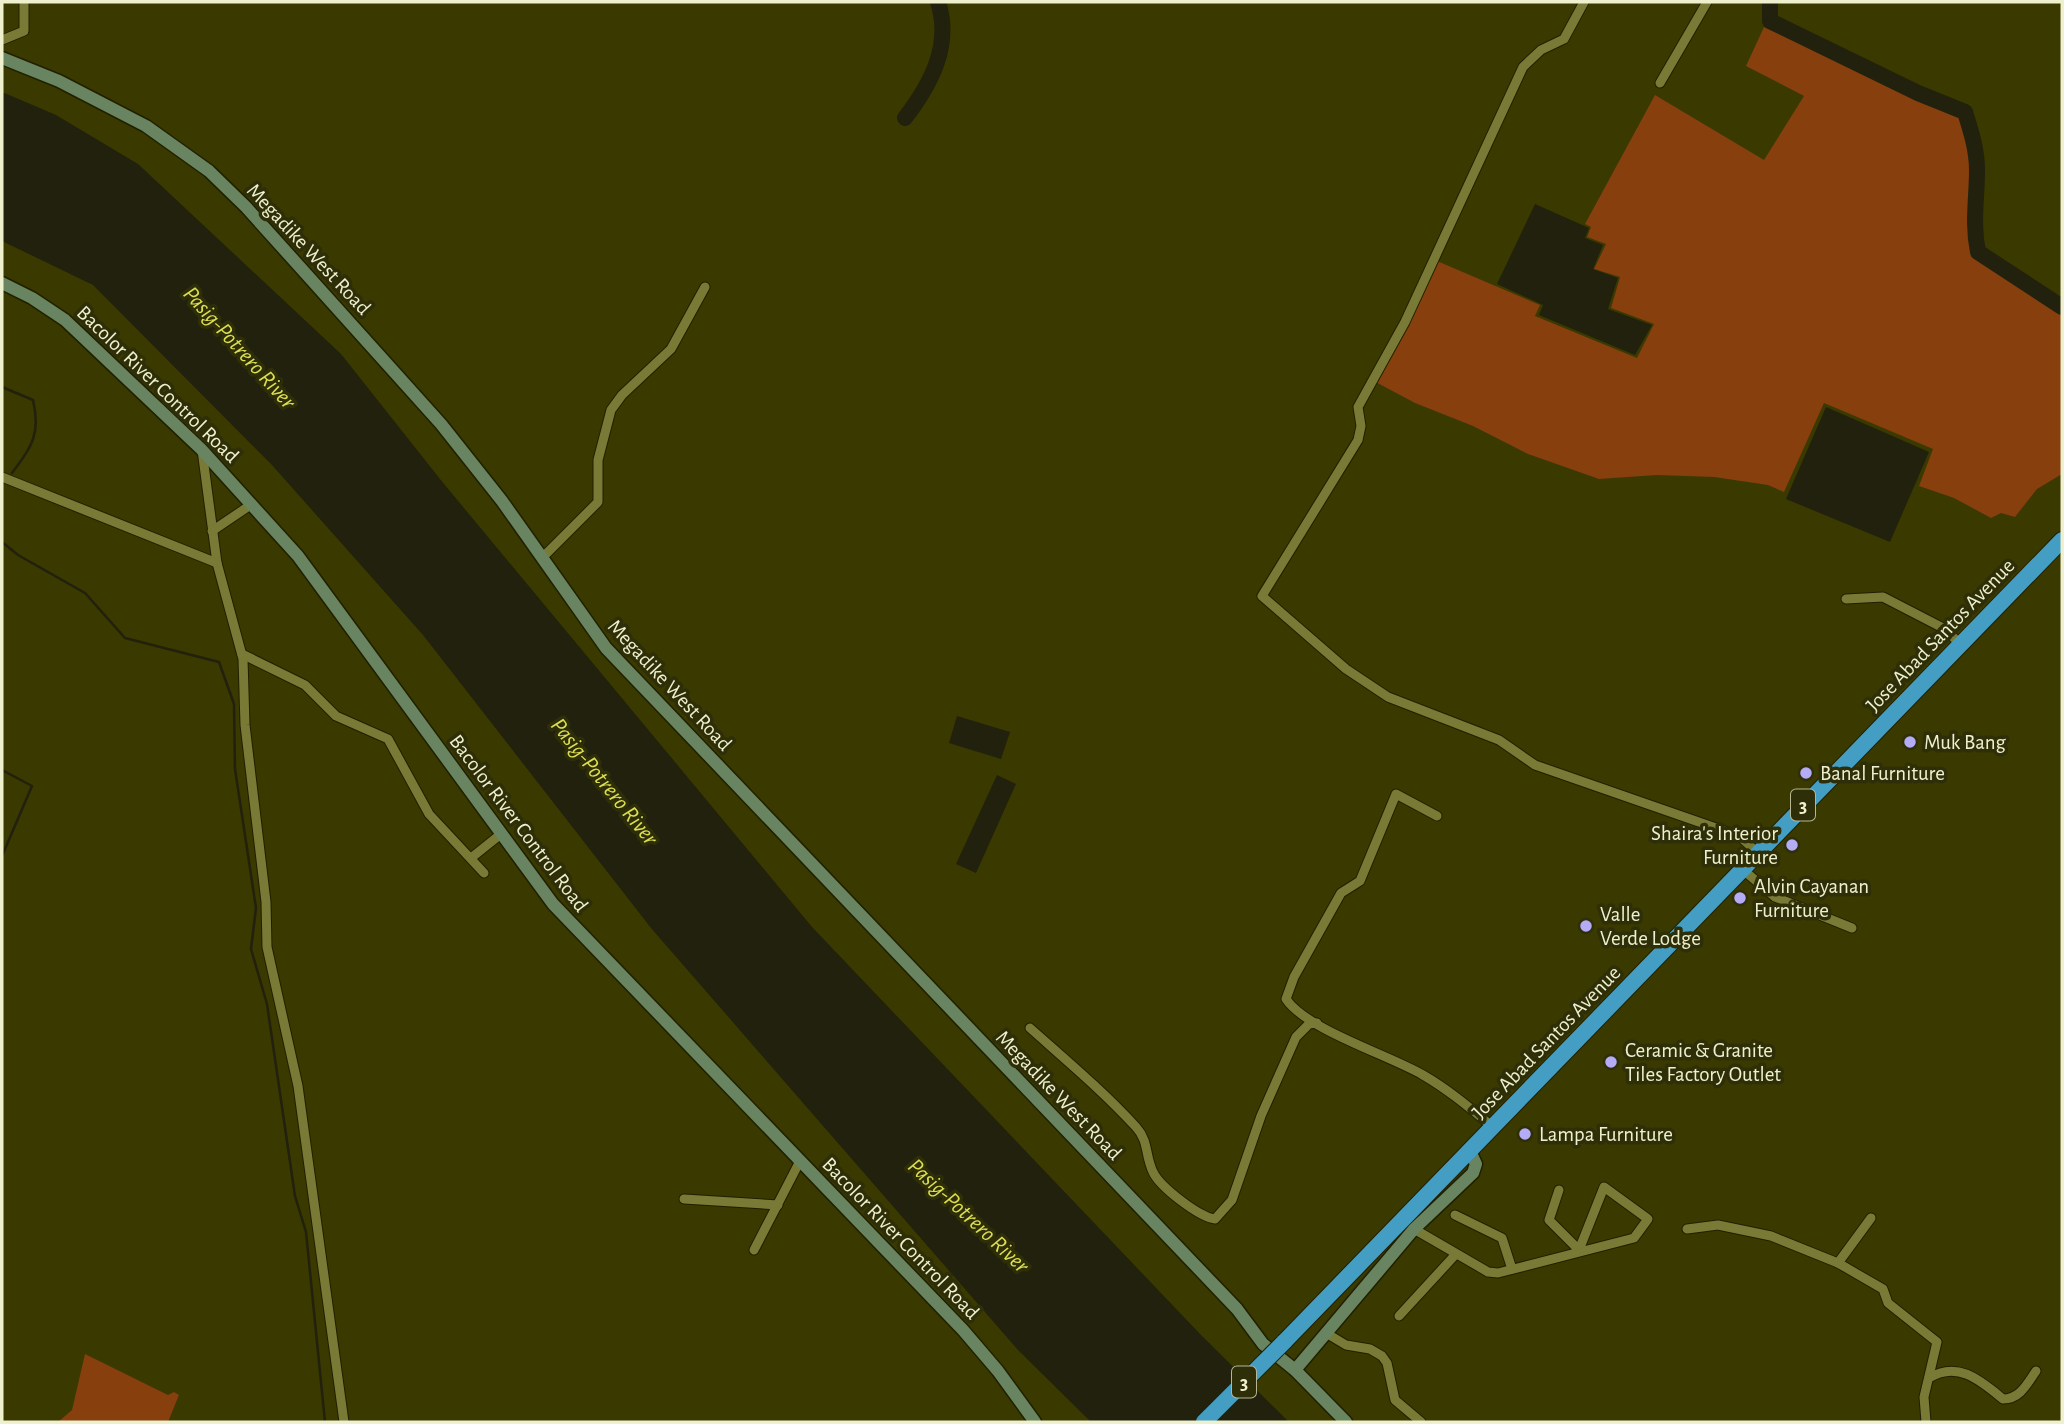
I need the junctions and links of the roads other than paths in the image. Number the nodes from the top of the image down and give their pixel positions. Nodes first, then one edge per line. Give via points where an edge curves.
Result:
1 (24, 2) edge
2 (1584, 2) edge
3 (1707, 2) edge
4 (2, 40) edge
5 (2, 58) edge
6 (1660, 83) dead end
7 (2, 283) edge
8 (705, 287) dead end
9 (201, 449) junction
10 (2, 477) edge
11 (252, 504) junction
12 (212, 531) junction
13 (2062, 540) edge
14 (542, 558) junction
15 (217, 563) junction
16 (1846, 599) dead end
17 (1961, 645) junction
18 (238, 650) junction
19 (1437, 816) dead end
20 (501, 834) junction
21 (1757, 852) junction
22 (471, 858) junction
23 (1741, 868) junction
24 (484, 873) dead end
25 (1852, 928) dead end
26 (1317, 1023) junction
27 (1030, 1028) dead end
28 (1493, 1128) junction
29 (1470, 1151) junction
30 (800, 1161) junction
31 (1559, 1190) dead end
32 (684, 1199) dead end
33 (778, 1205) junction
34 (1455, 1214) dead end
35 (1871, 1218) dead end
36 (1687, 1228) dead end
37 (1414, 1229) junction
38 (754, 1250) dead end
39 (1579, 1250) junction
40 (1456, 1254) junction
41 (1839, 1263) junction
42 (1513, 1269) junction
43 (1399, 1317) dead end
44 (1326, 1333) junction
45 (1295, 1370) junction
46 (2036, 1371) dead end
47 (1929, 1378) junction
48 (344, 1422) edge
49 (1035, 1422) edge
50 (1204, 1422) edge
51 (1346, 1422) edge
52 (1421, 1422) edge
53 (1926, 1422) edge

1 - 4 street via 24,31
2 - 21 street via 1564,39 1541,50 1524,67 1405,323 1358,407 1362,426 1358,440 1262,596 1346,669 1388,696 1499,740 1522,758 1556,773 1739,836
3 - 6 street
5 - 14 street, Megadike West Road via 59,81 146,126 209,171 441,424
7 - 9 street, Bacolor River Control Road via 65,320
8 - 14 street via 671,349 611,410 598,460 598,502
9 - 11 street, Bacolor River Control Road
9 - 12 street
10 - 15 street
11 - 12 street
11 - 20 street, Bacolor River Control Road via 298,556
12 - 15 street
13 - 17 highway, Jose Abad Santos Avenue / 3
14 - 45 street, Megadike West Road via 606,648 1227,1299 1263,1344
15 - 18 street
16 - 17 street via 1882,597 1945,629
17 - 21 highway, Jose Abad Santos Avenue / 3
18 - 22 street via 305,685 336,716 388,739 429,814
18 - 48 street via 244,666 245,725 267,947 299,1086
19 - 26 street via 1396,794 1360,881 1341,893 1286,999 1292,1009
20 - 22 street
20 - 30 street, Bacolor River Control Road via 580,935
21 - 23 highway, Jose Abad Santos Avenue / 3
22 - 24 street
23 - 25 street via 1775,897
23 - 28 highway, Jose Abad Santos Avenue / 3
26 - 27 street via 1308,1024 1296,1037 1261,1116 1232,1200 1215,1219 1202,1217 1153,1172 1145,1139 1137,1128
26 - 28 street via 1422,1074
28 - 29 highway, Jose Abad Santos Avenue / 3
29 - 37 street via 1476,1164 1473,1173
29 - 50 highway, Jose Abad Santos Avenue / 3, bridge
30 - 33 street
30 - 49 street, Bacolor River Control Road via 963,1331
31 - 39 street via 1549,1220
32 - 33 street
33 - 38 street
34 - 42 street via 1502,1238
35 - 41 street
36 - 41 street via 1718,1226 1771,1236
37 - 40 street
37 - 44 street
39 - 39 street via 1604,1187 1648,1219 1634,1238
39 - 42 street
40 - 42 street via 1488,1272
40 - 43 street
41 - 47 street via 1883,1289 1888,1303 1937,1342
44 - 45 street
44 - 52 street via 1346,1345 1382,1356 1395,1400
45 - 51 street, Megadike West Road
46 - 47 street via 2010,1399 2003,1399 1968,1374 1941,1371
47 - 53 street via 1924,1397

